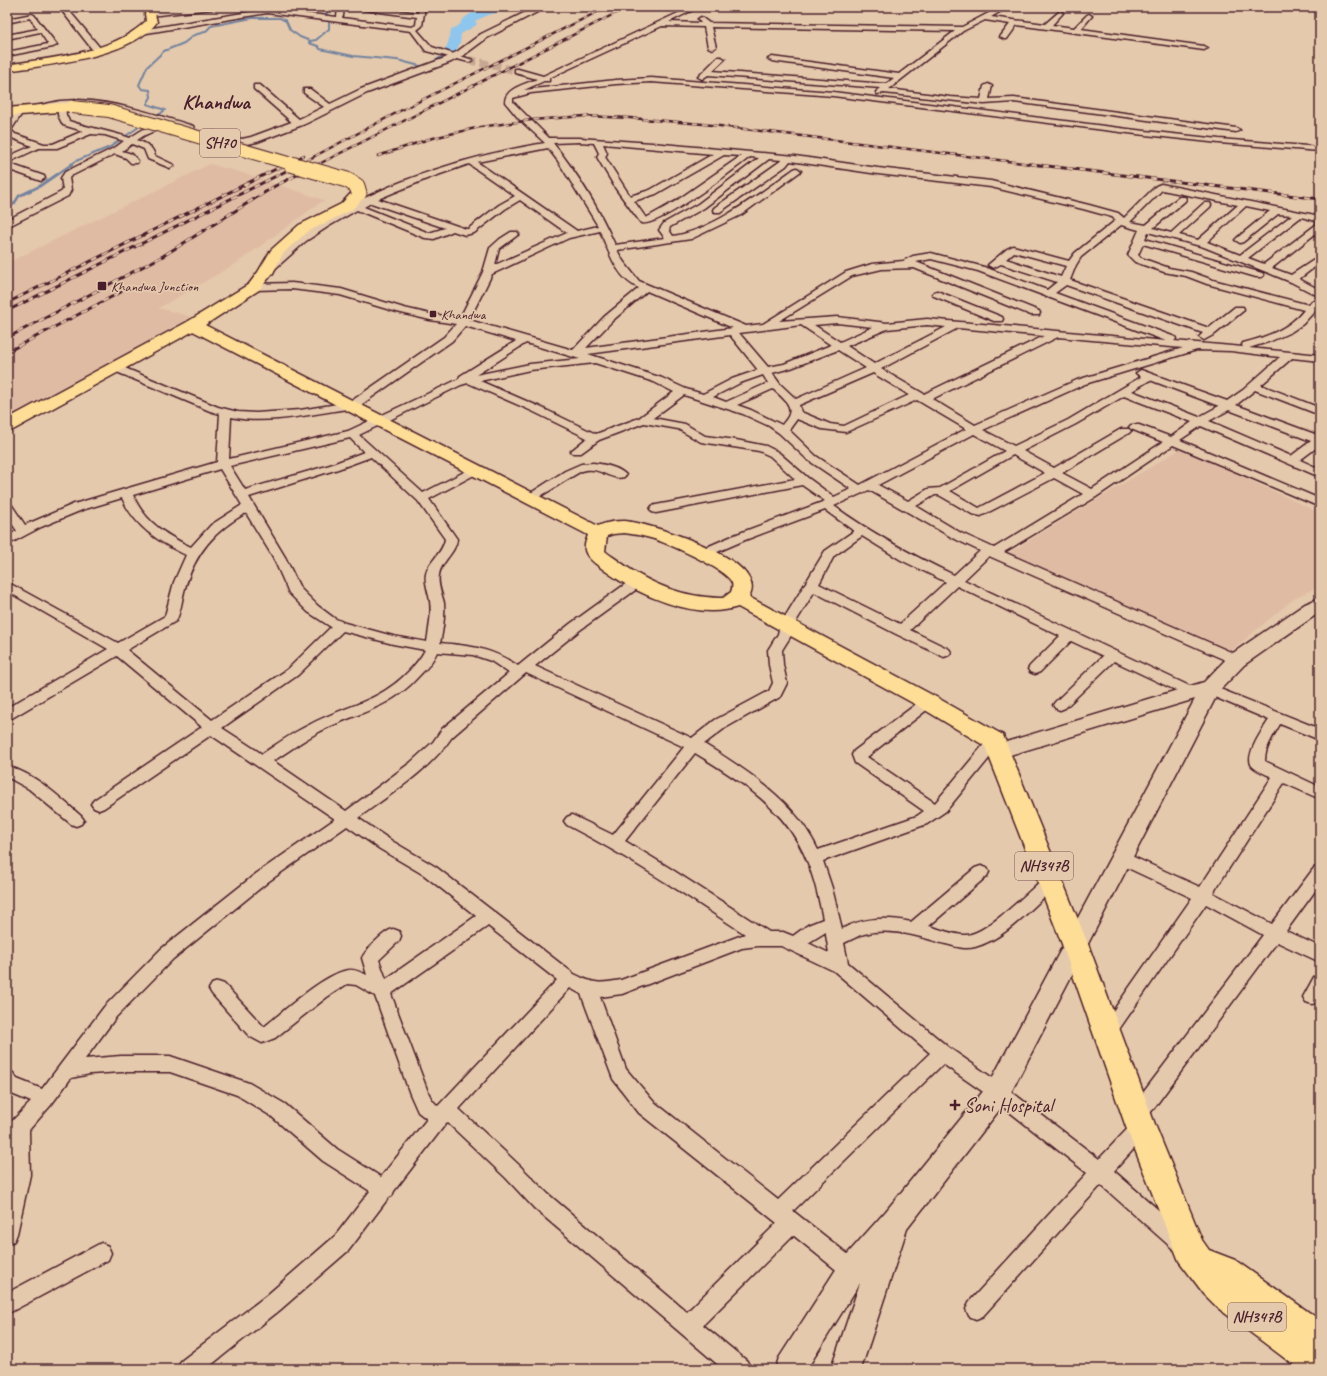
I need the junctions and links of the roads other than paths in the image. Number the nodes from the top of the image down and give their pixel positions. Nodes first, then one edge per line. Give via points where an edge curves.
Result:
1 (62, 7) edge
2 (341, 7) edge
3 (356, 7) edge
4 (422, 7) edge
5 (543, 7) edge
6 (696, 7) edge
7 (1005, 7) edge
8 (206, 8) edge
9 (151, 9) edge
10 (276, 9) edge
11 (683, 13) junction
12 (1060, 13) dead end
13 (340, 16) dead end
14 (421, 16) junction
15 (1089, 16) dead end
16 (984, 18) junction
17 (7, 20) edge
18 (198, 22) junction
19 (1015, 22) junction
20 (37, 23) junction
21 (658, 24) junction
22 (707, 25) junction
23 (1046, 26) junction
24 (7, 28) edge
25 (413, 29) junction
26 (964, 29) junction
27 (42, 30) junction
28 (1075, 31) junction
29 (141, 32) junction
30 (7, 36) edge
31 (1004, 37) dead end
32 (1128, 38) junction
33 (7, 46) edge
34 (712, 47) dead end
35 (1204, 48) dead end
36 (21, 51) junction
37 (98, 51) junction
38 (1152, 51) dead end
39 (7, 54) edge
40 (455, 57) junction
41 (721, 59) dead end
42 (772, 59) dead end
43 (469, 60) tunnel mouth
44 (25, 65) junction
45 (7, 68) edge
46 (518, 71) tunnel mouth
47 (707, 73) junction
48 (899, 76) junction
49 (546, 79) junction
50 (695, 84) junction
51 (988, 86) dead end
52 (257, 87) dead end
53 (884, 88) junction
54 (307, 91) dead end
55 (512, 94) junction
56 (872, 98) junction
57 (984, 102) junction
58 (67, 107) junction
59 (330, 107) junction
60 (32, 111) junction
61 (13, 112) edge
62 (164, 121) junction
63 (298, 123) junction
64 (1236, 130) dead end
65 (90, 131) junction
66 (7, 132) edge
67 (130, 141) junction
68 (597, 141) junction
69 (548, 143) junction
70 (38, 146) junction
71 (1320, 149) edge
72 (114, 151) junction
73 (722, 152) junction
74 (748, 155) junction
75 (766, 157) junction
76 (787, 159) junction
77 (7, 160) edge
78 (134, 161) dead end
79 (470, 161) junction
80 (170, 165) dead end
81 (7, 166) edge
82 (796, 172) dead end
83 (41, 178) dead end
84 (521, 196) junction
85 (1182, 199) dead end
86 (362, 200) junction
87 (628, 200) junction
88 (1245, 204) junction
89 (1207, 205) dead end
90 (717, 210) dead end
91 (1284, 211) junction
92 (1299, 214) junction
93 (1320, 218) edge
94 (1121, 223) junction
95 (7, 224) edge
96 (1320, 226) edge
97 (453, 228) junction
98 (603, 228) junction
99 (1146, 229) junction
100 (514, 234) dead end
101 (575, 234) junction
102 (1173, 236) junction
103 (671, 240) junction
104 (1140, 240) junction
105 (1240, 240) dead end
106 (1200, 243) junction
107 (612, 248) junction
108 (1241, 259) junction
109 (1320, 259) edge
110 (999, 260) junction
111 (907, 263) junction
112 (1071, 265) junction
113 (1265, 268) junction
114 (986, 271) junction
115 (488, 272) junction
116 (1292, 279) junction
117 (1064, 282) junction
118 (254, 287) junction
119 (646, 288) junction
120 (937, 294) dead end
121 (1047, 294) junction
122 (1320, 295) edge
123 (1320, 300) edge
124 (1018, 306) junction
125 (1310, 308) junction
126 (1239, 309) dead end
127 (1034, 313) dead end
128 (998, 319) junction
129 (463, 322) junction
130 (804, 322) junction
131 (193, 325) junction
132 (957, 325) junction
133 (887, 326) junction
134 (760, 328) junction
135 (986, 328) junction
136 (747, 330) junction
137 (733, 332) junction
138 (1211, 332) junction
139 (1057, 334) junction
140 (526, 339) junction
141 (1247, 345) junction
142 (839, 346) junction
143 (1194, 347) junction
144 (1231, 348) junction
145 (1320, 352) edge
146 (576, 354) junction
147 (1288, 356) junction
148 (1320, 358) edge
149 (598, 361) junction
150 (116, 368) junction
151 (1127, 368) junction
152 (874, 369) junction
153 (765, 371) junction
154 (1150, 376) junction
155 (470, 380) junction
156 (458, 382) junction
157 (774, 384) junction
158 (1254, 386) junction
159 (682, 391) junction
160 (1124, 392) junction
161 (921, 397) junction
162 (704, 398) junction
163 (1229, 405) junction
164 (350, 406) junction
165 (728, 406) junction
166 (794, 409) junction
167 (1320, 412) edge
168 (226, 413) junction
169 (643, 420) junction
170 (380, 421) junction
171 (1200, 421) junction
172 (7, 426) edge
173 (974, 430) junction
174 (783, 431) junction
175 (352, 434) junction
176 (595, 438) junction
177 (1320, 439) edge
178 (1172, 441) junction
179 (577, 451) dead end
180 (1013, 451) junction
181 (371, 453) junction
182 (1292, 461) junction
183 (223, 464) junction
184 (474, 471) junction
185 (1054, 473) junction
186 (1320, 473) edge
187 (620, 475) dead end
188 (804, 481) junction
189 (865, 488) junction
190 (943, 491) junction
191 (126, 493) junction
192 (1092, 494) junction
193 (242, 495) junction
194 (422, 498) junction
195 (529, 498) junction
196 (830, 503) junction
197 (1320, 503) edge
198 (908, 506) junction
199 (7, 507) edge
200 (248, 508) junction
201 (656, 509) dead end
202 (23, 531) junction
203 (862, 531) junction
204 (598, 533) junction
205 (7, 541) edge
206 (991, 551) junction
207 (193, 553) junction
208 (704, 553) junction
209 (955, 581) junction
210 (636, 583) junction
211 (811, 585) junction
212 (7, 586) edge
213 (738, 599) junction
214 (1320, 604) edge
215 (788, 624) junction
216 (340, 626) junction
217 (902, 631) junction
218 (1069, 635) junction
219 (433, 647) junction
220 (118, 649) junction
221 (944, 652) dead end
222 (1112, 655) junction
223 (1236, 660) junction
224 (1035, 669) dead end
225 (522, 670) junction
226 (1204, 690) junction
227 (928, 702) junction
228 (1060, 705) dead end
229 (7, 714) edge
230 (1277, 718) junction
231 (212, 728) junction
232 (1320, 735) edge
233 (692, 745) junction
234 (997, 746) junction
235 (262, 761) junction
236 (7, 771) edge
237 (1281, 775) junction
238 (1320, 793) edge
239 (99, 804) dead end
240 (936, 811) junction
241 (345, 818) junction
242 (76, 820) dead end
243 (572, 820) dead end
244 (615, 843) junction
245 (814, 858) junction
246 (1121, 858) junction
247 (982, 872) dead end
248 (1320, 872) edge
249 (1050, 882) junction
250 (1203, 896) junction
251 (488, 917) junction
252 (833, 922) junction
253 (914, 929) junction
254 (1275, 934) junction
255 (393, 936) dead end
256 (766, 939) junction
257 (836, 940) junction
258 (795, 944) junction
259 (1076, 944) junction
260 (1320, 955) edge
261 (840, 966) junction
262 (568, 979) junction
263 (218, 989) dead end
264 (588, 990) junction
265 (382, 991) junction
266 (1107, 1033) junction
267 (942, 1053) junction
268 (66, 1071) junction
269 (7, 1079) edge
270 (998, 1092) junction
271 (45, 1099) junction
272 (443, 1114) junction
273 (1139, 1122) junction
274 (14, 1133) edge
275 (1100, 1171) junction
276 (385, 1190) junction
277 (785, 1217) junction
278 (896, 1221) junction
279 (7, 1234) edge
280 (101, 1253) dead end
281 (1195, 1257) junction
282 (852, 1270) junction
283 (7, 1304) edge
284 (976, 1309) dead end
285 (688, 1326) junction
286 (1320, 1340) edge
287 (1320, 1364) edge
288 (189, 1369) edge
289 (739, 1369) edge
290 (790, 1369) edge
291 (846, 1369) edge

1 - 37 street
2 - 13 street
3 - 14 street
4 - 14 street
5 - 40 street via 484,36
6 - 11 street
7 - 16 street
8 - 9 street
8 - 18 street
9 - 29 main road via 152,22
10 - 18 street
10 - 25 street
11 - 21 street
11 - 22 street via 703,20
12 - 23 street
14 - 25 street via 419,26
15 - 28 street
16 - 19 street
16 - 26 street
17 - 20 street via 32,16
18 - 29 street
19 - 23 street
19 - 31 street
20 - 24 street
20 - 27 street
21 - 22 street
21 - 49 street
22 - 26 street
22 - 34 street
23 - 28 street
25 - 40 street via 428,50
26 - 48 street
27 - 30 street
27 - 36 street via 53,45
28 - 32 street
29 - 37 main road
32 - 35 street
32 - 38 street via 1149,45
33 - 36 street
36 - 39 street
36 - 44 street
37 - 44 main road
40 - 43 street
40 - 59 street via 364,91
41 - 47 street
42 - 48 street
44 - 45 main road
46 - 49 street
47 - 50 street
47 - 53 street
48 - 53 street
49 - 55 street
50 - 55 street via 635,80
50 - 56 street
51 - 57 street
52 - 63 street
53 - 56 street
53 - 57 street
54 - 59 street
55 - 69 street via 509,102
56 - 71 street via 1136,132
57 - 64 street via 1014,100
58 - 60 main road, SH70
58 - 65 street via 62,115 66,123
58 - 86 main road, SH70, bridge via 109,111 347,180 357,185
59 - 63 street
60 - 61 main road, SH70
60 - 62 street via 60,104 90,102
61 - 66 street
62 - 63 street via 235,142 253,140
62 - 67 street
65 - 67 street via 100,131
65 - 70 street via 54,146
66 - 70 street
67 - 72 street
67 - 80 street via 149,149 151,157
68 - 69 street
68 - 73 street
68 - 87 street via 603,153 601,158
69 - 79 street
69 - 98 street via 562,160
70 - 77 street
72 - 78 street via 129,156
72 - 95 street via 68,174 65,178 67,190 60,198
73 - 74 street
73 - 87 street via 653,192
74 - 75 street
74 - 87 street via 651,220 642,220
75 - 76 street
75 - 103 street via 701,206 667,225 664,230
76 - 90 street
76 - 94 street via 991,184 1115,215 1122,220
79 - 84 street
79 - 86 street via 417,178
81 - 83 street
82 - 103 street via 738,213 688,237
84 - 97 street via 471,231 464,232
84 - 101 street
85 - 99 street
86 - 97 street
86 - 97 street via 428,236
86 - 118 main road via 354,200 304,228 276,253
88 - 91 street
88 - 94 street via 1161,187
88 - 106 street
89 - 102 street
91 - 92 street
91 - 105 street via 1276,211
92 - 93 street
92 - 108 street
94 - 99 street
94 - 112 street via 1078,255
96 - 113 street
98 - 101 street
98 - 107 street
99 - 102 street
99 - 104 street
100 - 115 street via 498,244
101 - 115 street
102 - 106 street
103 - 107 street
104 - 122 street
104 - 125 street via 1133,254 1138,260
106 - 108 street
107 - 119 street via 628,275
108 - 113 street
109 - 116 street
110 - 112 street via 1013,250
110 - 114 street
110 - 117 street
111 - 114 street via 916,258 931,256
111 - 124 street
111 - 134 street via 853,272
112 - 117 street
113 - 116 street
114 - 121 street
115 - 129 street
116 - 122 street
117 - 121 street
117 - 138 street via 1088,288
118 - 129 street via 292,286 341,292 401,310
118 - 131 main road
119 - 136 street
119 - 146 street via 608,320
120 - 128 street
121 - 143 street
123 - 125 street
124 - 127 street
124 - 128 street
125 - 141 street via 1298,323 1281,334
126 - 138 street
128 - 135 street
129 - 140 street
129 - 164 street via 448,339
130 - 133 street via 837,320
130 - 134 street
130 - 142 street
131 - 150 main road
131 - 164 main road
132 - 133 street via 927,322
132 - 135 street
132 - 152 street
133 - 142 street
134 - 136 street
135 - 139 street
136 - 137 street
137 - 146 street
137 - 153 street
138 - 143 street
139 - 143 street
139 - 161 street
140 - 146 street
140 - 156 street
141 - 144 street
141 - 145 street
142 - 152 street
142 - 153 street via 787,366
143 - 144 street
143 - 151 street
144 - 147 street
146 - 149 street
147 - 148 street
147 - 158 street
149 - 155 street via 530,368
149 - 159 street via 658,380
150 - 168 street
150 - 172 main road
151 - 154 street
151 - 173 street via 1081,382
152 - 161 street
152 - 166 street
153 - 157 street
153 - 162 street via 736,381
154 - 160 street
154 - 163 street
155 - 156 street
155 - 176 street
156 - 170 street
157 - 165 street
157 - 166 street
158 - 163 street
158 - 167 street
159 - 162 street
159 - 169 street
160 - 171 street
160 - 180 street via 1072,422
161 - 166 street via 846,429 838,430
161 - 173 street
162 - 165 street
163 - 171 street
163 - 177 street
164 - 168 street via 277,415
164 - 170 main road
165 - 174 street
166 - 174 street
168 - 183 street
169 - 176 street
169 - 188 street via 681,426 701,439 762,448 785,462
170 - 175 street
170 - 184 main road
171 - 178 street
171 - 182 street
173 - 180 street
173 - 189 street
174 - 189 street via 812,458
175 - 181 street
175 - 183 street
176 - 179 street
177 - 182 street
178 - 185 street via 1130,429
178 - 192 street
178 - 197 street
180 - 185 street
180 - 190 street
181 - 193 street
181 - 194 street
182 - 186 street
183 - 191 street
183 - 193 street
184 - 194 street
184 - 195 main road
185 - 190 street via 981,512
185 - 192 street
187 - 195 street via 603,468 585,467 573,471
188 - 196 street
188 - 201 street
189 - 196 street
189 - 198 street
190 - 198 street via 932,492
191 - 202 street via 78,507
191 - 207 street via 133,508 150,530
192 - 206 street
193 - 200 street
194 - 219 street via 451,539 450,547 433,572 438,618
195 - 204 main road
196 - 203 street
196 - 208 street
198 - 206 street via 949,532
199 - 202 street
200 - 207 street via 219,524
200 - 216 street via 279,557 294,590 329,621
202 - 205 street
203 - 209 street via 905,557
203 - 211 street via 828,554
204 - 208 main road via 610,528 640,529 685,543
204 - 210 main road via 594,542 596,553
206 - 209 street
206 - 223 street
207 - 220 street via 184,570 171,618
208 - 213 main road via 739,578 743,586
209 - 217 street
209 - 218 street
210 - 213 main road via 680,600 703,605 721,606
210 - 225 street
211 - 215 street
211 - 217 street
212 - 220 street
213 - 215 main road
214 - 223 main road
215 - 227 main road
215 - 233 street via 775,650 780,683 775,694 720,724
216 - 219 street
216 - 231 street via 293,672
217 - 221 street
218 - 222 street
218 - 224 street
219 - 225 street via 474,651
219 - 235 street via 418,671 387,696 314,728
220 - 229 street
220 - 231 street
222 - 226 street
222 - 228 street
223 - 226 main road
225 - 233 street
225 - 241 street via 447,733 438,746 415,767
226 - 230 street
226 - 234 main road
226 - 246 main road
227 - 234 main road
227 - 240 street via 859,755 864,762
230 - 232 street
230 - 237 street via 1257,758 1258,763
231 - 235 street
231 - 239 street
233 - 244 street
233 - 245 street via 724,764 773,802 793,821
234 - 240 street
234 - 249 main road, NH347B
235 - 241 street
236 - 242 street via 32,785
237 - 238 street
237 - 250 street
240 - 245 street via 922,820
241 - 251 street via 430,871
241 - 268 street via 318,840 263,877 167,954 110,1012
243 - 244 street
244 - 256 street
245 - 252 street
246 - 250 street
246 - 259 main road
247 - 253 street
248 - 254 street
249 - 253 street via 998,927 978,940 965,942
249 - 259 main road, NH347B
250 - 254 street
250 - 266 street
251 - 262 street
251 - 265 street
252 - 257 street
252 - 258 street via 814,930
253 - 257 street via 864,927
254 - 260 street
254 - 273 street
255 - 265 street via 370,958
256 - 258 street via 783,939
256 - 264 street via 741,941 622,987
257 - 261 street
258 - 261 street
259 - 266 main road, NH347B
259 - 270 main road
261 - 267 street
262 - 264 street
262 - 272 street
263 - 265 street via 255,1031 262,1035 333,983 347,977 356,977
264 - 277 street via 619,1073 646,1106
265 - 272 street via 419,1094 425,1106
266 - 273 main road, NH347B
267 - 270 street
267 - 277 street
268 - 271 street
268 - 276 street via 90,1066 170,1064 243,1089 278,1110 330,1155
269 - 271 street via 11,1085
270 - 275 street
270 - 278 main road
271 - 274 street
272 - 276 street
272 - 285 street
273 - 275 street
273 - 281 main road, NH347B
274 - 279 street via 20,1175
275 - 281 street
275 - 284 street
276 - 288 street via 342,1243 273,1303
277 - 282 street
277 - 285 street
278 - 282 main road
278 - 291 main road
280 - 283 street
281 - 286 main road, NH347B via 1224,1271
281 - 287 main road, NH347B via 1214,1283 1229,1297
282 - 290 main road
285 - 289 street

